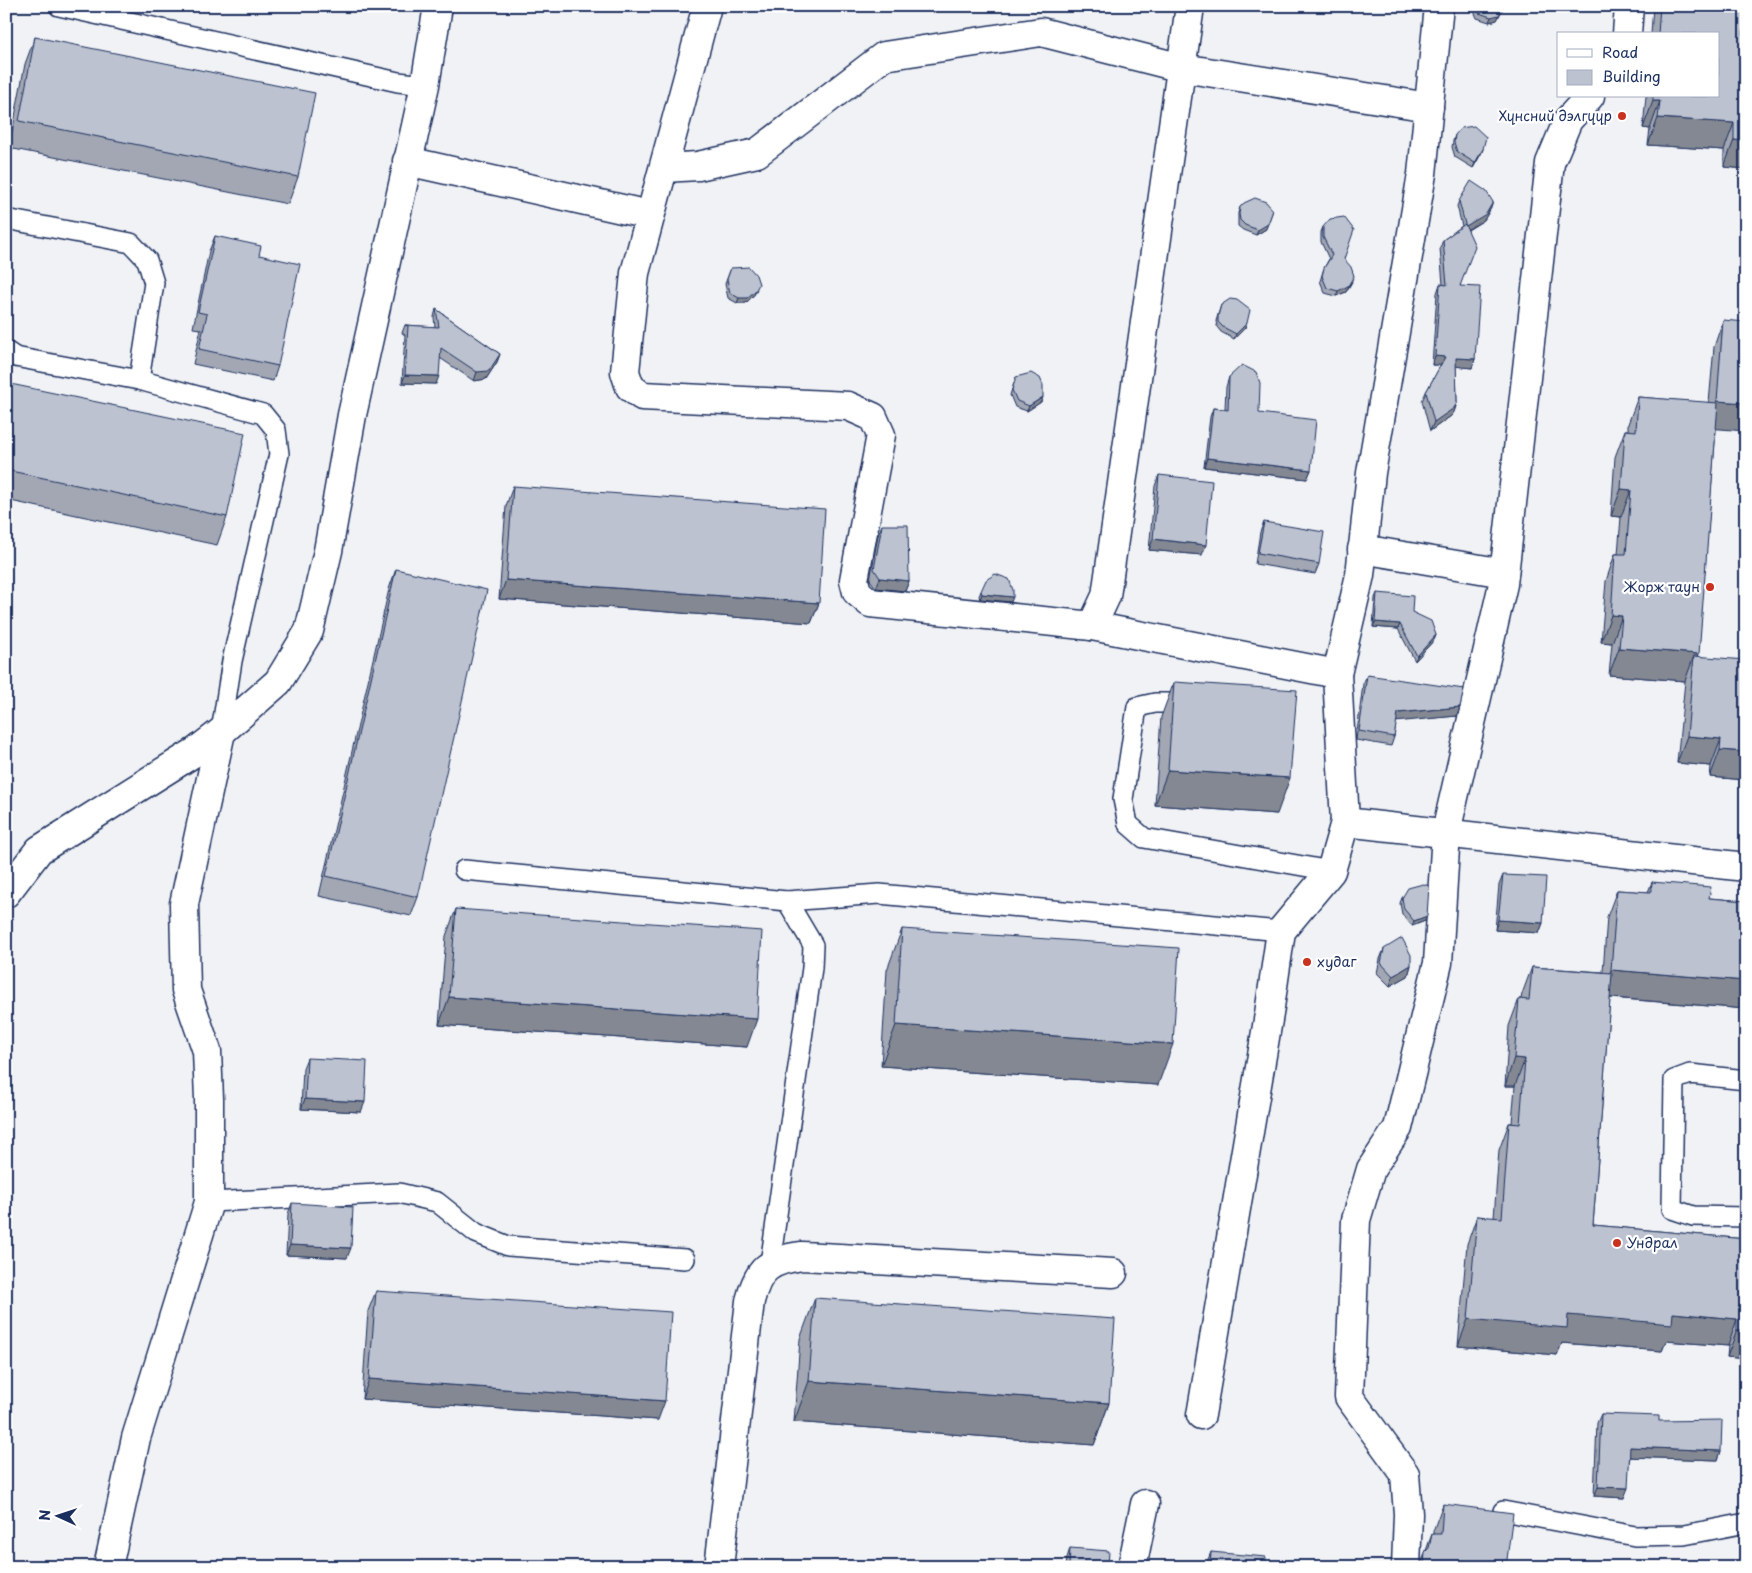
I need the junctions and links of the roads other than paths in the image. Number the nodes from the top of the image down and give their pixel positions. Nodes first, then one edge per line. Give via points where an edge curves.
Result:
1 (59, 6) edge
2 (438, 6) edge
3 (707, 6) edge
4 (1190, 6) edge
5 (1440, 6) edge
6 (1629, 6) edge
7 (1627, 32) edge
8 (1182, 68) junction
9 (425, 85) junction
10 (1588, 98) edge
11 (1429, 107) junction
12 (408, 161) junction
13 (664, 168) junction
14 (649, 215) junction
15 (6, 219) edge
16 (6, 352) edge
17 (139, 380) junction
18 (1362, 549) junction
19 (1504, 573) junction
20 (1092, 626) junction
21 (1337, 674) junction
22 (1212, 703) edge
23 (221, 732) junction
24 (1345, 822) junction
25 (1446, 832) junction
26 (1746, 867) edge
27 (464, 870) dead end
28 (1330, 871) junction
29 (6, 894) edge
30 (787, 901) junction
31 (1281, 931) junction
32 (1746, 1080) edge
33 (209, 1202) junction
34 (1746, 1217) edge
35 (685, 1259) dead end
36 (770, 1264) junction
37 (1113, 1272) dead end
38 (1201, 1415) dead end
39 (1145, 1504) dead end
40 (1503, 1511) edge
41 (1746, 1522) edge
42 (108, 1567) edge
43 (719, 1567) edge
44 (1132, 1567) edge
45 (1406, 1567) edge

1 - 9 lane via 398,82
2 - 9 street
3 - 13 street
4 - 8 street
5 - 11 street
6 - 7 street
8 - 11 street
8 - 13 street via 1041,32 884,56 757,153 698,166
8 - 20 street via 1106,596
9 - 12 street
10 - 19 street via 1568,120 1550,163
11 - 18 street via 1422,174 1371,473
12 - 14 street
12 - 23 street via 309,631 278,682
13 - 14 street
14 - 20 street via 635,273 625,372 630,388 642,396 848,406 873,417 881,435 854,580 857,592 870,603
15 - 17 lane via 132,243 148,260 154,283
16 - 17 lane via 15,357
17 - 23 lane via 263,414 276,430 279,454 232,661
18 - 19 street
18 - 21 street via 1360,575
19 - 25 street
20 - 21 street
21 - 24 street
22 - 28 lane via 1155,703 1137,707 1123,799 1128,824 1144,838
23 - 29 street via 195,752 39,850
23 - 33 street via 184,904 186,990 207,1051
24 - 25 street
24 - 28 street
25 - 26 street
25 - 45 street via 1438,963 1398,1128 1371,1170 1356,1220 1349,1397 1405,1474 1408,1514
27 - 30 lane
28 - 31 street
30 - 31 lane via 879,894
30 - 36 lane via 813,945 812,968
31 - 38 street
32 - 34 lane via 1690,1074 1674,1080 1672,1209 1693,1216
33 - 35 lane via 399,1193 437,1202 476,1233 508,1246
33 - 42 street via 136,1438
36 - 37 street via 802,1256
36 - 43 street via 756,1280 750,1301
39 - 44 street
40 - 41 lane via 1635,1536 1684,1535

